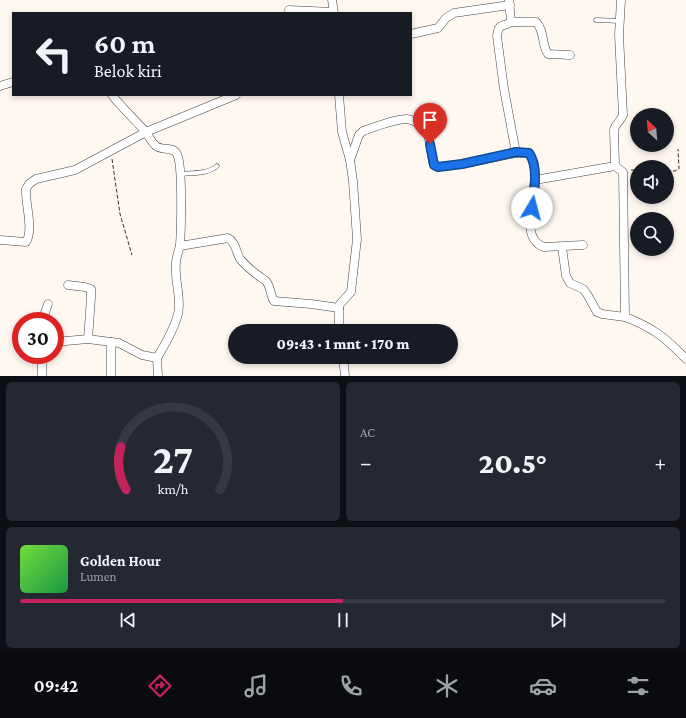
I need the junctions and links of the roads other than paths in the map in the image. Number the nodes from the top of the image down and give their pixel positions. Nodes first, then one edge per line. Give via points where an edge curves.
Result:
1 (332, 0) edge
2 (621, 0) edge
3 (509, 2) edge
4 (289, 10) dead end
5 (333, 12) edge
6 (596, 20) dead end
7 (620, 21) junction
8 (511, 22) junction
9 (412, 34) edge
10 (570, 55) dead end
11 (12, 82) edge
12 (0, 86) edge
13 (113, 96) edge
14 (234, 96) edge
15 (339, 96) edge
16 (146, 132) junction
17 (516, 152) junction
18 (350, 160) junction
19 (217, 166) dead end
20 (615, 166) junction
21 (180, 174) junction
22 (535, 180) junction
23 (0, 240) edge
24 (583, 245) dead end
25 (180, 246) junction
26 (562, 247) junction
27 (68, 285) dead end
28 (48, 304) dead end
29 (339, 308) junction
30 (45, 312) edge
31 (625, 317) junction
32 (339, 324) edge
33 (88, 339) junction
34 (64, 341) edge
35 (111, 342) junction
36 (157, 358) junction
37 (686, 359) edge
38 (42, 364) edge
39 (344, 364) edge
40 (42, 376) edge
41 (111, 376) edge
42 (158, 376) edge
43 (345, 376) edge

1 - 5 street
2 - 7 street
3 - 8 street
3 - 9 street via 454,13 438,28
4 - 5 street
6 - 7 lane
7 - 20 street via 623,115 614,127
8 - 10 street via 536,22 542,31 548,54
8 - 17 street via 498,28 497,36
11 - 12 street
13 - 16 street
14 - 16 street
15 - 18 street via 342,132
16 - 21 street via 158,147 177,153
16 - 23 street via 75,170 41,176 29,184 25,195 28,239 26,242
17 - 18 street via 438,167 433,162 426,129 408,119 363,131 359,135
17 - 22 street via 529,153
18 - 29 street via 357,239 351,292
19 - 21 lane via 207,171
20 - 22 street
20 - 31 street via 623,172
21 - 25 street
22 - 26 street via 530,232 538,245
24 - 26 street
25 - 29 street via 228,238 246,265 266,280 274,301
25 - 36 street via 176,263 180,301 178,314 175,325
26 - 31 street via 566,276 570,284 583,289 597,312
27 - 33 street via 91,290
28 - 30 street
29 - 32 street
31 - 37 street via 656,332
33 - 34 street
33 - 35 street
35 - 36 street via 119,343 142,355
35 - 41 street
36 - 42 street
38 - 40 street
39 - 43 street

